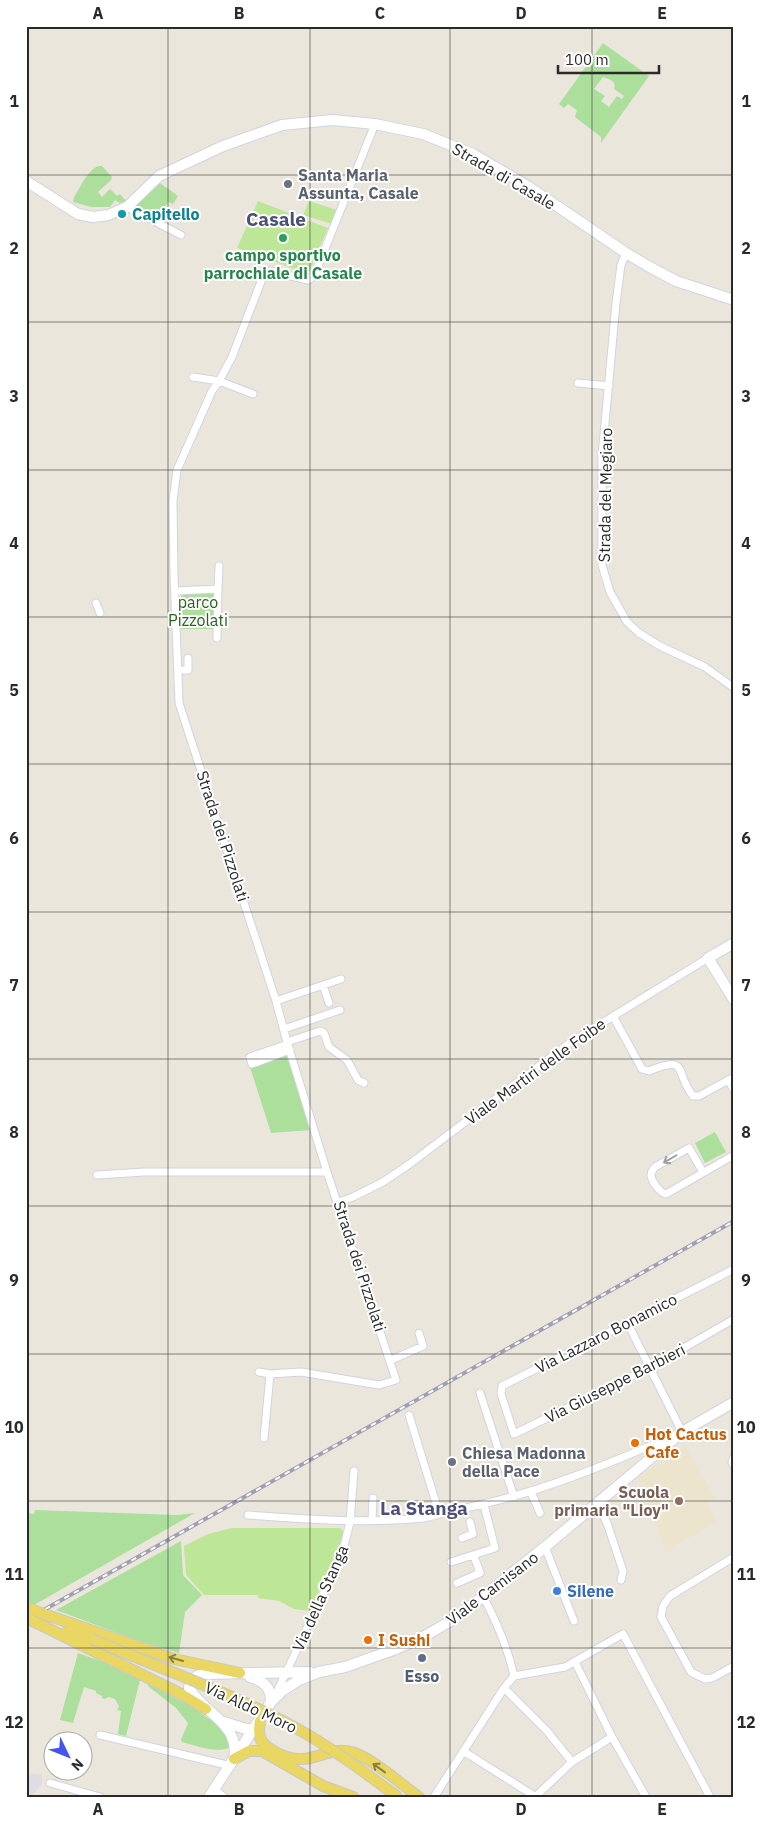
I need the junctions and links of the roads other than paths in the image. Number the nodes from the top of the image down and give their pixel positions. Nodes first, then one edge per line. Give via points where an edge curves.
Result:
1 (375, 124) junction
2 (26, 181) edge
3 (127, 206) junction
4 (181, 235) dead end
5 (626, 253) junction
6 (734, 300) edge
7 (193, 377) dead end
8 (219, 382) junction
9 (578, 383) dead end
10 (609, 386) junction
11 (253, 394) dead end
12 (218, 566) dead end
13 (218, 589) junction
14 (175, 591) junction
15 (96, 603) dead end
16 (100, 613) dead end
17 (217, 638) dead end
18 (188, 658) dead end
19 (178, 670) junction
20 (734, 688) edge
21 (734, 942) edge
22 (708, 958) junction
23 (341, 979) dead end
24 (323, 985) junction
25 (734, 1000) edge
26 (276, 1001) junction
27 (329, 1003) dead end
28 (340, 1010) dead end
29 (613, 1016) junction
30 (284, 1030) junction
31 (288, 1046) junction
32 (250, 1058) dead end
33 (731, 1078) edge
34 (364, 1083) dead end
35 (734, 1090) edge
36 (733, 1158) edge
37 (327, 1172) junction
38 (703, 1172) junction
39 (97, 1175) dead end
40 (339, 1202) junction
41 (734, 1269) edge
42 (734, 1319) edge
43 (627, 1322) junction
44 (419, 1333) dead end
45 (391, 1360) junction
46 (649, 1368) junction
47 (259, 1372) dead end
48 (270, 1374) junction
49 (480, 1393) dead end
50 (734, 1402) edge
51 (507, 1413) joint
52 (409, 1415) dead end
53 (682, 1432) junction
54 (264, 1438) dead end
55 (734, 1456) edge
56 (734, 1466) edge
57 (354, 1471) dead end
58 (532, 1492) junction
59 (514, 1497) junction
60 (373, 1498) dead end
61 (597, 1503) junction
62 (484, 1505) junction
63 (440, 1513) junction
64 (540, 1513) dead end
65 (468, 1515) junction
66 (248, 1516) dead end
67 (372, 1520) junction
68 (350, 1522) junction
69 (462, 1538) dead end
70 (545, 1548) junction
71 (474, 1556) junction
72 (734, 1557) edge
73 (451, 1562) dead end
74 (621, 1580) dead end
75 (457, 1583) dead end
76 (484, 1598) junction
77 (26, 1607) edge
78 (26, 1618) edge
79 (42, 1619) junction
80 (574, 1621) dead end
81 (575, 1662) junction
82 (734, 1666) edge
83 (319, 1672) junction
84 (240, 1673) junction
85 (286, 1674) junction
86 (514, 1676) junction
87 (504, 1688) junction
88 (272, 1702) junction
89 (206, 1709) junction
90 (220, 1720) junction
91 (258, 1725) junction
92 (100, 1735) dead end
93 (612, 1737) junction
94 (463, 1751) junction
95 (302, 1759) junction
96 (232, 1762) junction
97 (572, 1762) junction
98 (305, 1775) junction
99 (50, 1783) dead end
100 (212, 1793) edge
101 (536, 1796) edge
102 (100, 1797) edge
103 (224, 1797) edge
104 (353, 1797) edge
105 (398, 1797) edge
106 (419, 1797) edge
107 (434, 1797) edge
108 (646, 1797) edge
109 (710, 1797) edge

1 - 3 main road, Strada di Casale via 333,120 282,125 223,146 159,176
1 - 5 main road, Strada di Casale via 423,134 473,154 530,187
1 - 8 street, Strada dei Pizzolati via 314,276 308,280 270,271 262,279
2 - 3 main road, Strada di Casale via 78,214 108,215
3 - 4 street
5 - 6 main road, Strada di Casale via 676,281
5 - 10 street, Strada del Megiaro via 621,265 616,303
7 - 8 street
8 - 11 street
8 - 14 street, Strada dei Pizzolati via 177,470 173,501
9 - 10 street
10 - 20 street, Strada del Megiaro via 602,456 602,565 610,592 627,622 639,633 704,667
12 - 13 street
13 - 14 street
13 - 17 street
14 - 19 street, Strada dei Pizzolati
15 - 16 street
18 - 19 street via 188,670
19 - 26 street, Strada dei Pizzolati via 179,704
21 - 22 main road, Viale Martiri delle Foibe
22 - 25 main road
22 - 29 street, Viale Martiri delle Foibe
23 - 24 street
24 - 26 street
24 - 27 street
26 - 30 street, Strada dei Pizzolati
28 - 30 street
29 - 33 street via 642,1069 649,1071 673,1063 696,1097
29 - 40 street, Viale Martiri delle Foibe via 568,1044 411,1163 383,1182
30 - 31 street, Strada dei Pizzolati
31 - 32 street via 252,1064
31 - 34 street via 320,1031 324,1033 329,1047 347,1060 358,1080
31 - 37 street, Strada dei Pizzolati
33 - 35 street
36 - 38 street
37 - 39 street via 141,1169
37 - 40 street, Strada dei Pizzolati
38 -> 38 street via 689,1148 655,1167 652,1177 660,1192 666,1194
40 - 45 street, Strada dei Pizzolati
41 - 43 street, Via Lazzaro Bonamico
42 - 46 street, Via Giuseppe Barbieri
43 - 46 street
43 - 51 street, Via Lazzaro Bonamico via 502,1386
44 - 45 street via 424,1346
45 - 48 street, Strada dei Pizzolati via 396,1380 379,1385 301,1372
46 - 51 street, Via Giuseppe Barbieri via 514,1434
46 - 53 street
47 - 48 street
48 - 54 street
49 - 59 street
50 - 53 main road, Viale Camisano
52 - 63 street
53 - 58 street
53 - 61 main road, Viale Camisano
55 - 56 street
57 - 68 street, Via della Stanga
58 - 59 street
58 - 64 street
59 - 62 street
60 - 67 street
61 - 70 main road, Viale Camisano
61 - 74 street via 624,1571
62 - 65 street
62 - 71 street via 495,1548
63 - 65 street
63 - 67 street via 409,1519
65 - 69 street via 473,1534
66 - 68 street
67 - 68 street
68 - 85 street, Via della Stanga via 342,1554
70 - 76 main road, Viale Camisano
70 - 80 street
71 - 73 street
71 - 75 street via 480,1573
72 - 82 street via 670,1596 661,1617 691,1672 705,1679
76 - 83 main road, Viale Camisano via 423,1637 345,1667
76 - 86 street via 499,1627
77 - 79 main road, bridge
78 - 79 main road, bridge
84 -> 79 main road via 174,1659 103,1634
79 - 89 main road via 98,1653
79 - 105 main road, Via Aldo Moro, bridge via 213,1688 283,1721 332,1750
81 - 86 street via 565,1667
81 - 93 street
81 - 109 street via 623,1634
83 - 85 main road, Viale Camisano
83 - 88 main road, Viale Camisano via 291,1685
84 - 85 main road, Viale Camisano
84 - 88 main road, Viale Camisano via 262,1680
84 - 89 main road, Viale Camisano via 202,1674 190,1682 192,1694
85 - 88 street, Via della Stanga
86 - 87 street
87 - 94 street
87 - 97 street via 547,1731
88 - 91 main road, Viale Camisano
89 - 90 main road, Viale Camisano
90 - 91 main road, Viale Camisano via 246,1729
90 - 96 main road, Viale Camisano via 228,1727 234,1740
91 - 95 main road via 260,1736 268,1747
91 - 96 main road, Viale Camisano
92 - 96 street
93 - 97 street
93 - 108 street
94 - 101 street
94 - 107 street
95 - 98 main road via 298,1765
106 -> 95 main road via 354,1752 336,1751
96 - 98 main road via 249,1751 262,1751
96 - 100 main road
97 - 101 street
98 - 104 main road
99 - 102 street
100 - 103 street

